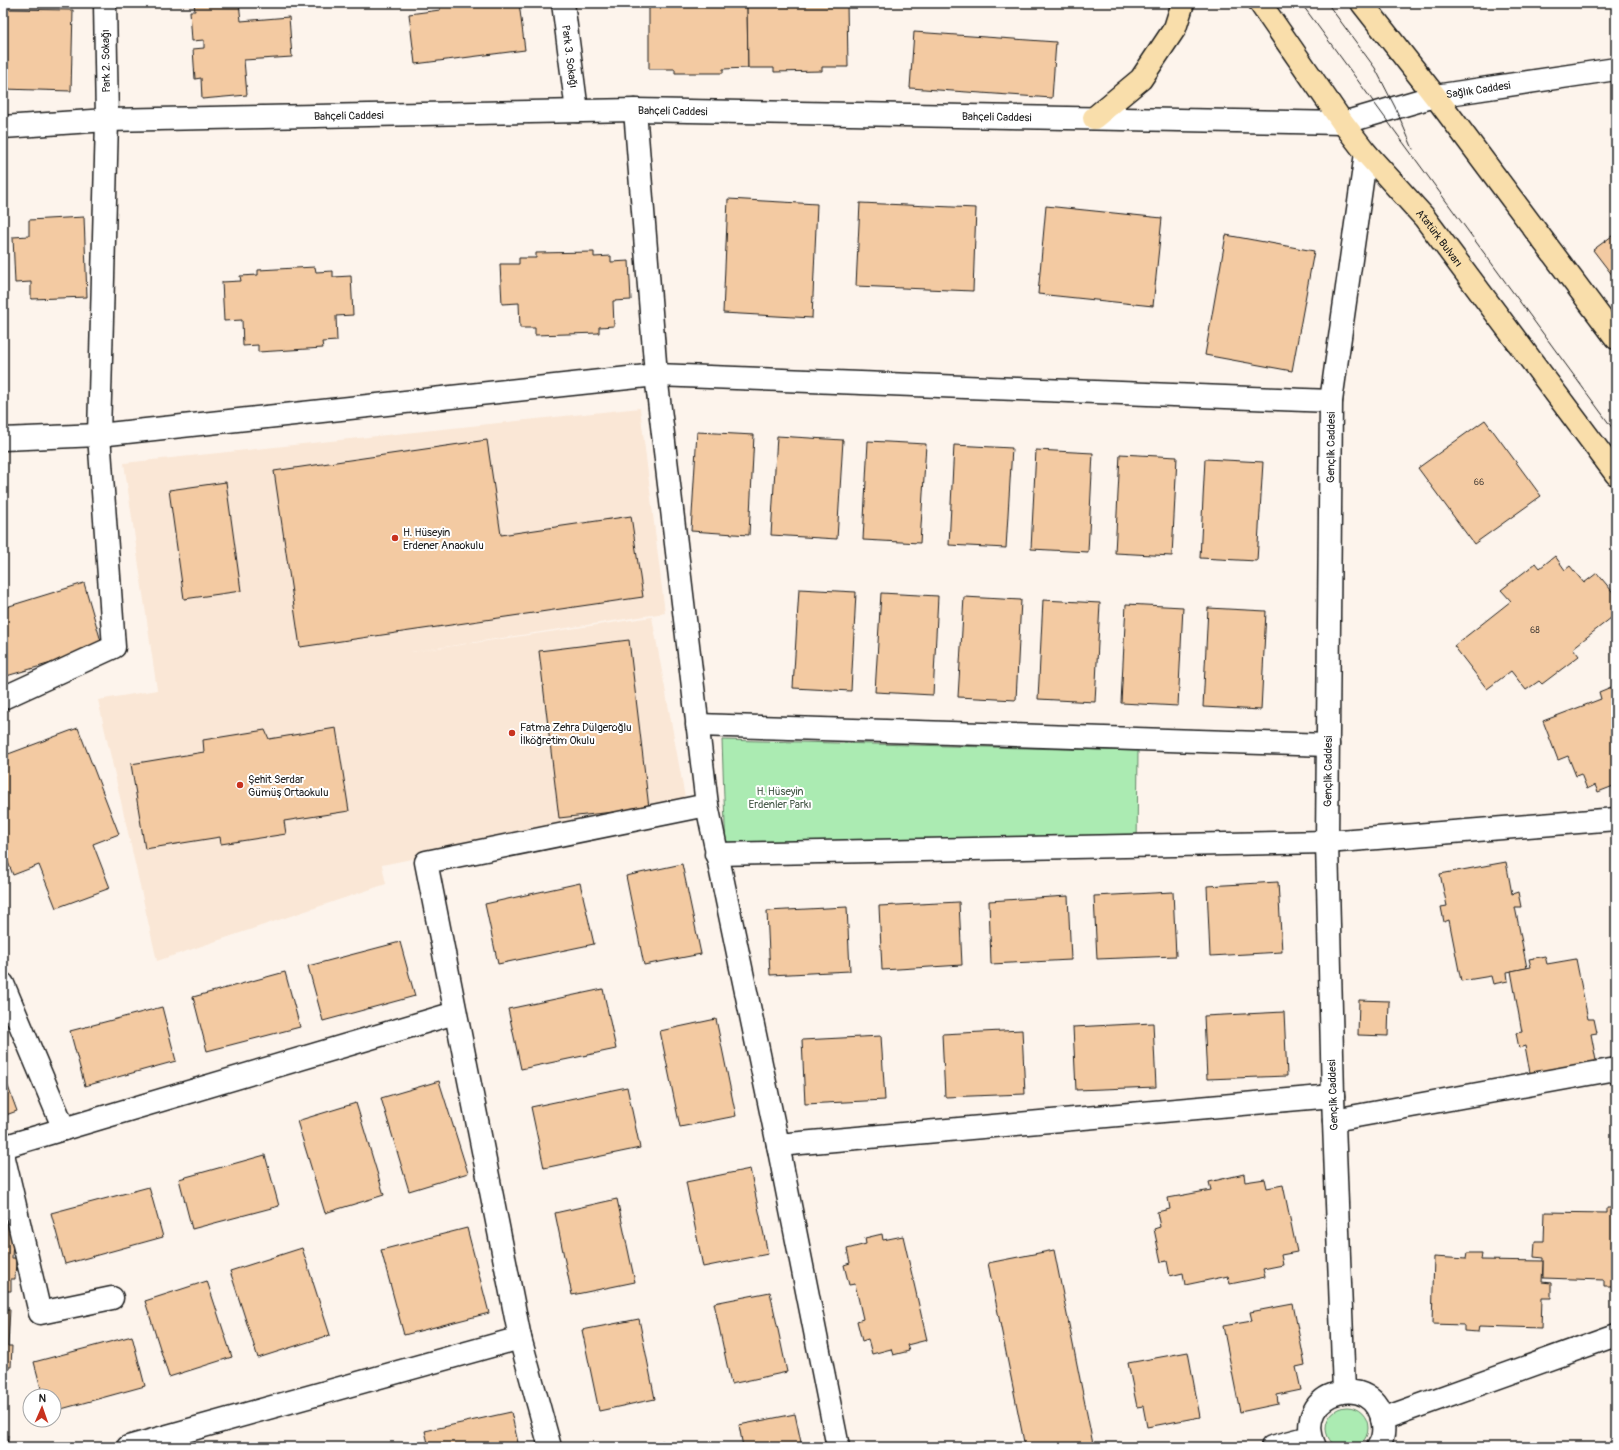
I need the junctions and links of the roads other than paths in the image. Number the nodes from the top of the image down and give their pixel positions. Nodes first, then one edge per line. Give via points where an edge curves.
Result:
1 (105, 3) edge
2 (563, 3) edge
3 (1183, 3) edge
4 (1260, 3) edge
5 (1362, 3) edge
6 (1616, 69) edge
7 (1435, 96) junction
8 (635, 110) junction
9 (577, 111) junction
10 (1094, 118) junction
11 (107, 120) junction
12 (1343, 123) junction
13 (3, 127) edge
14 (1366, 153) junction
15 (1616, 338) edge
16 (656, 375) junction
17 (1331, 400) junction
18 (99, 435) junction
19 (3, 439) edge
20 (1616, 474) edge
21 (3, 698) edge
22 (697, 725) junction
23 (1328, 745) junction
24 (707, 805) junction
25 (1616, 819) edge
26 (1327, 842) junction
27 (716, 854) junction
28 (3, 984) edge
29 (455, 1013) junction
30 (1616, 1069) edge
31 (1333, 1096) junction
32 (1334, 1120) junction
33 (64, 1129) junction
34 (778, 1145) junction
35 (3, 1147) edge
36 (3, 1154) edge
37 (112, 1298) dead end
38 (1616, 1335) edge
39 (520, 1338) junction
40 (1344, 1391) junction
41 (1382, 1419) junction
42 (1313, 1442) edge
43 (128, 1447) edge
44 (550, 1447) edge
45 (838, 1447) edge
46 (1272, 1447) edge
47 (1378, 1447) edge

1 - 11 street, Park 2. Sokağı
2 - 9 street, Park 3. Sokağı
3 - 10 main road via 1175,28 1141,79
4 - 12 main road, Atatürk Bulvarı
5 - 7 main road
6 - 7 street, Sağlık Caddesi
7 - 12 street, Sağlık Caddesi
7 - 15 main road
8 - 9 street, Bahçeli Caddesi
8 - 10 street, Bahçeli Caddesi
8 - 16 street
9 - 11 street, Bahçeli Caddesi
10 - 12 street, Bahçeli Caddesi
11 - 13 street, Bahçeli Caddesi
11 - 18 street, Park 2. Sokağı
12 - 14 main road, Atatürk Bulvarı
14 - 17 street, Gençlik Caddesi
14 - 20 main road, Atatürk Bulvarı via 1424,217
16 - 17 street
16 - 18 street
16 - 22 street
17 - 23 street, Gençlik Caddesi
18 - 19 street
18 - 21 street, Park 2. Sokağı via 114,647
22 - 23 street
22 - 24 street
23 - 26 street, Gençlik Caddesi
24 - 27 street
24 - 29 street via 426,862
25 - 26 street
26 - 27 street
26 - 31 street, Gençlik Caddesi
27 - 34 street
28 - 33 street
29 - 33 street
29 - 39 street
30 - 32 street
31 - 32 street, Gençlik Caddesi
31 - 34 street
32 - 40 street, Gençlik Caddesi
33 - 35 street
34 - 45 street
36 - 37 street via 40,1312
38 - 41 street
39 - 43 street
39 - 44 street
40 - 41 street via 1357,1392 1368,1398 1378,1407
40 - 42 street via 1331,1394 1313,1412 1310,1424
41 - 47 street via 1384,1432
42 - 46 street

